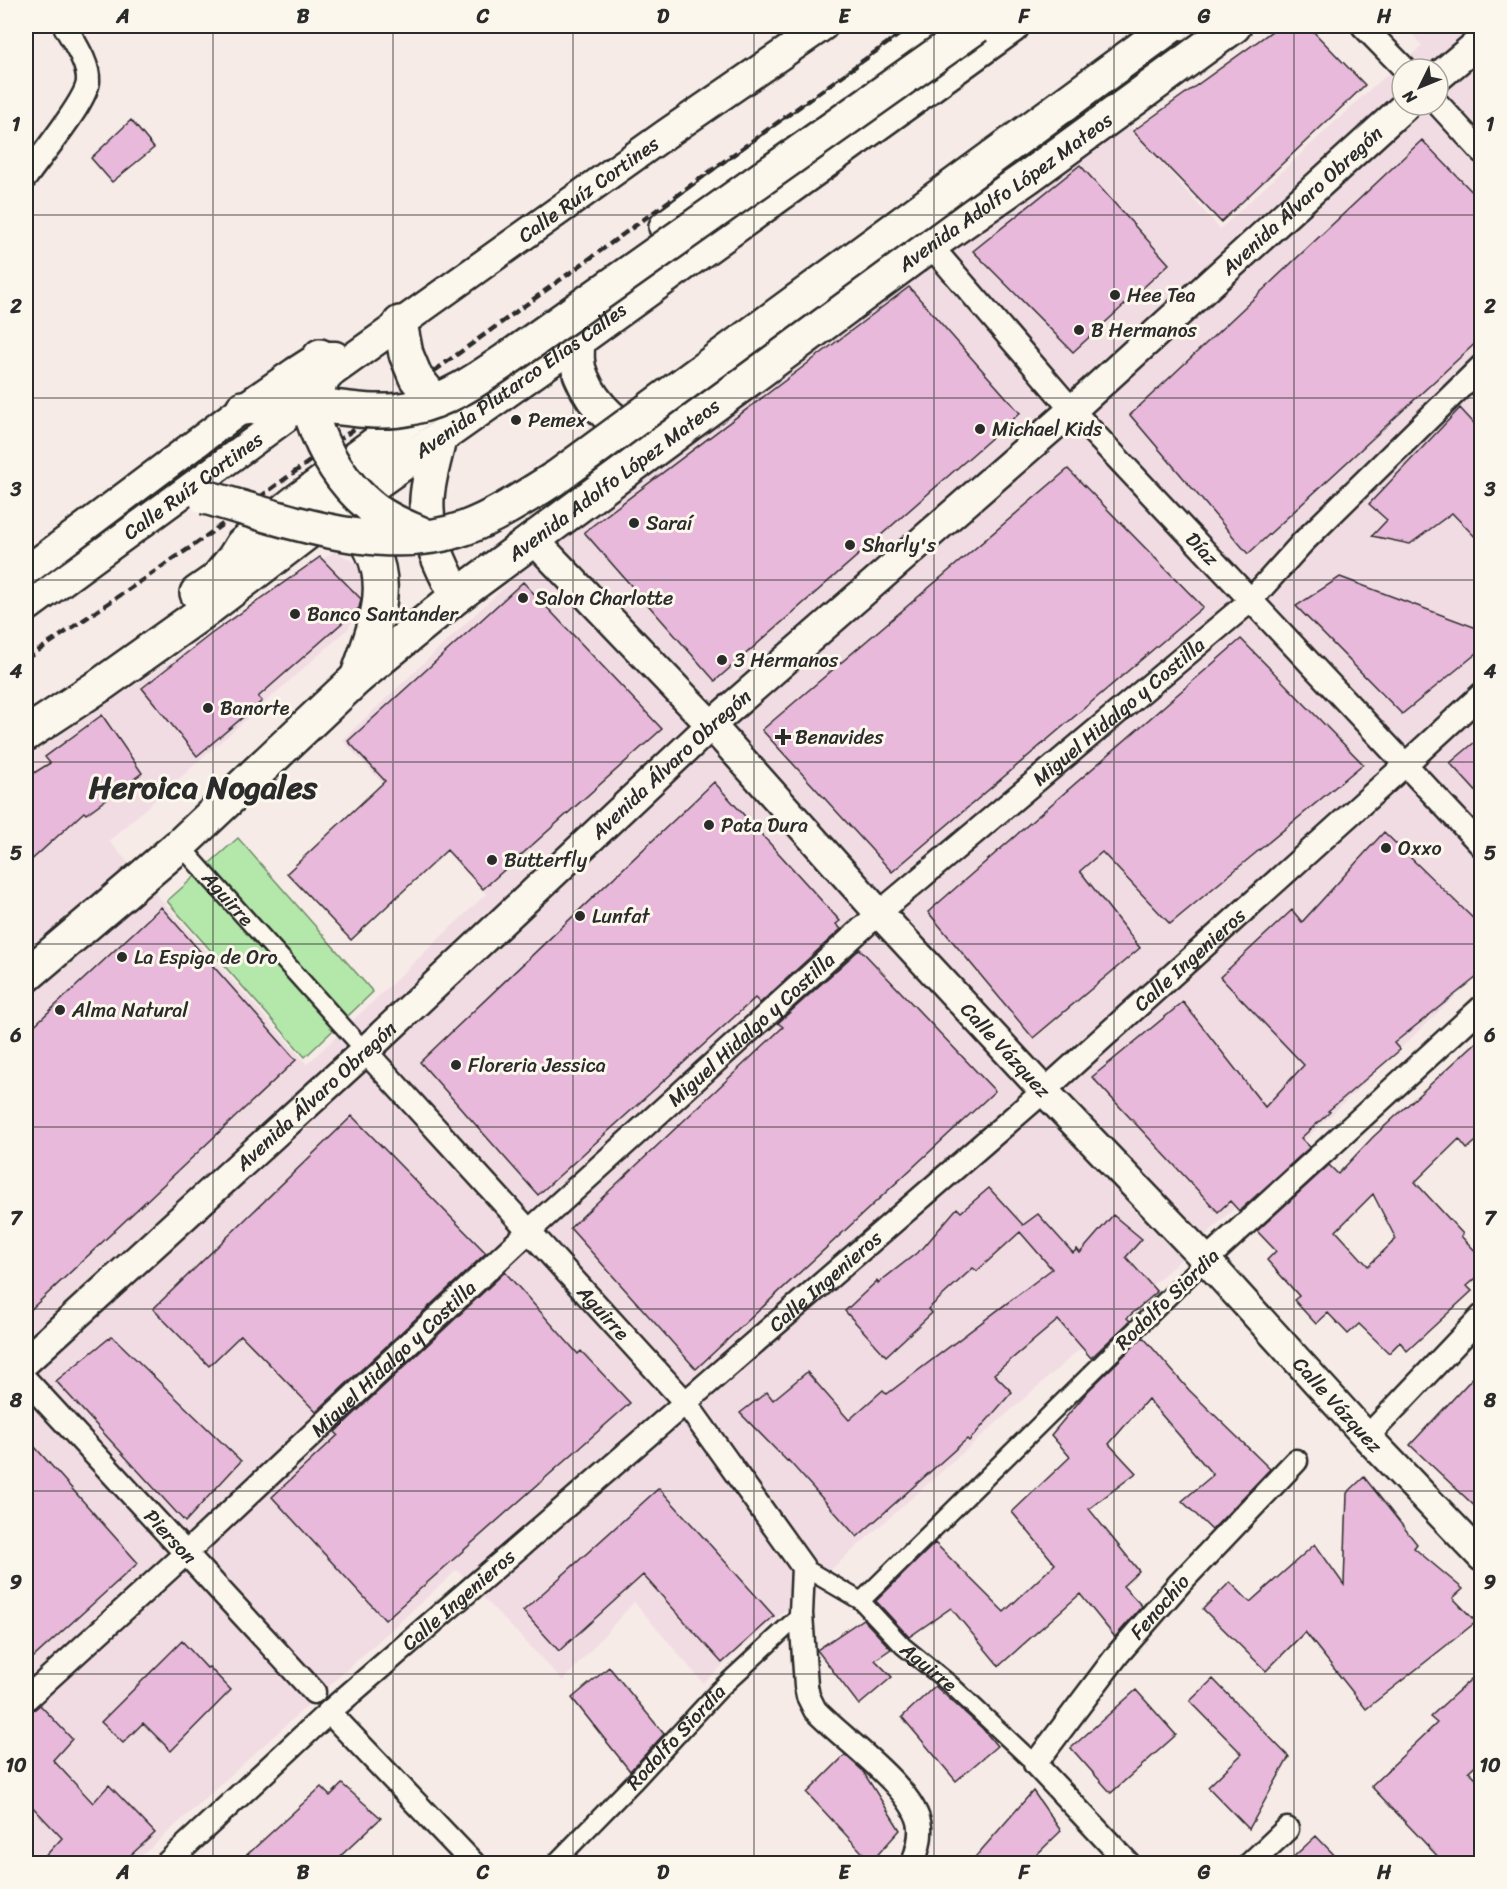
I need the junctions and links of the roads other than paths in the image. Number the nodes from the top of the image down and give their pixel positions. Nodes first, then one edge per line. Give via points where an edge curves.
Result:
1 (65, 26) edge
2 (823, 26) edge
3 (940, 26) edge
4 (977, 26) edge
5 (1012, 26) edge
6 (1171, 26) edge
7 (1234, 26) edge
8 (1363, 26) edge
9 (1482, 40) edge
10 (1393, 57) edge
11 (1450, 67) edge
12 (1393, 117) edge
13 (1450, 117) edge
14 (1482, 152) edge
15 (26, 177) edge
16 (930, 245) junction
17 (400, 322) junction
18 (578, 340) junction
19 (320, 356) junction
20 (355, 357) junction
21 (1482, 366) edge
22 (435, 401) junction
23 (243, 408) junction
24 (317, 410) junction
25 (1072, 410) junction
26 (439, 439) junction
27 (667, 439) junction
28 (194, 494) junction
29 (338, 509) junction
30 (427, 537) junction
31 (533, 539) junction
32 (26, 571) edge
33 (458, 596) junction
34 (1250, 601) junction
35 (26, 608) edge
36 (357, 678) junction
37 (1482, 694) edge
38 (26, 714) edge
39 (711, 725) junction
40 (26, 734) edge
41 (1406, 764) junction
42 (180, 845) junction
43 (1482, 846) edge
44 (879, 913) junction
45 (26, 976) edge
46 (1482, 1007) edge
47 (365, 1051) junction
48 (1044, 1091) junction
49 (529, 1231) junction
50 (1206, 1260) junction
51 (1482, 1316) edge
52 (26, 1361) edge
53 (26, 1380) edge
54 (685, 1402) junction
55 (1367, 1437) junction
56 (1296, 1461) dead end
57 (185, 1554) junction
58 (1482, 1557) edge
59 (803, 1567) junction
60 (861, 1601) junction
61 (801, 1614) junction
62 (314, 1692) dead end
63 (26, 1699) edge
64 (329, 1712) junction
65 (1035, 1764) junction
66 (1287, 1829) dead end
67 (166, 1863) edge
68 (474, 1863) edge
69 (554, 1863) edge
70 (913, 1863) edge
71 (1129, 1863) edge
72 (1250, 1863) edge

1 - 15 street via 87,70 88,82 83,98
2 - 17 street, Calle Ruíz Cortines
3 - 38 highway via 297,501 242,545 217,579
4 - 22 highway, bridge via 513,355 455,393
5 - 18 highway, Avenida Plutarco Elías Calles
6 - 30 highway, bridge via 557,477 464,529
7 - 16 highway, Avenida Adolfo López Mateos
8 - 10 street
9 - 11 street
12 - 25 street, Avenida Álvaro Obregón
13 - 14 street
16 - 25 street, Díaz
16 - 27 highway, Avenida Adolfo López Mateos
17 - 20 street, Calle Ruíz Cortines
17 - 22 highway, bridge via 406,354 416,378
18 - 26 highway, Avenida Plutarco Elías Calles
18 - 27 highway via 581,376 598,405 633,432
19 - 20 street
19 - 23 street, Calle Ruíz Cortines
19 - 24 highway
20 - 24 street, Calle Ruíz Cortines via 331,373
21 - 34 street, Miguel Hidalgo y Costilla via 1303,542
22 - 24 highway, bridge via 410,409
23 - 24 highway
23 - 32 street, Calle Ruíz Cortines
24 - 28 street, Calle Ruíz Cortines
24 - 30 highway, bridge via 319,439 333,465 370,507
25 - 34 street, Díaz
25 - 39 street, Avenida Álvaro Obregón
26 - 29 highway, Avenida Plutarco Elías Calles
26 - 33 highway via 427,499 434,550
27 - 31 highway, Avenida Adolfo López Mateos
28 - 30 highway, bridge via 332,532 393,539
28 - 35 street, Calle Ruíz Cortines
29 - 36 highway via 360,532 376,560 381,586 379,610
29 - 40 highway, Avenida Plutarco Elías Calles via 210,607
31 - 33 highway, Avenida Adolfo López Mateos
31 - 39 street, Calle Vázquez
33 - 36 highway, Avenida Adolfo López Mateos
34 - 41 street, Díaz
34 - 44 street, Miguel Hidalgo y Costilla
36 - 42 highway, Avenida Adolfo López Mateos
37 - 41 street, Calle Ingenieros
39 - 44 street, Calle Vázquez
39 - 47 street, Avenida Álvaro Obregón
41 - 43 street, Díaz
41 - 48 street, Calle Ingenieros
42 - 45 highway, Avenida Adolfo López Mateos
42 - 47 street, Aguirre
44 - 48 street, Calle Vázquez
44 - 49 street, Miguel Hidalgo y Costilla
46 - 50 street, Rodolfo Siordia
47 - 49 street, Aguirre
47 - 52 street, Avenida Álvaro Obregón
48 - 50 street, Calle Vázquez
48 - 54 street, Calle Ingenieros
49 - 54 street, Aguirre
49 - 57 street, Miguel Hidalgo y Costilla
50 - 55 street, Calle Vázquez
50 - 60 street, Rodolfo Siordia
51 - 55 street
53 - 57 street, Pierson
54 - 59 street, Aguirre
54 - 64 street, Calle Ingenieros
55 - 58 street, Calle Vázquez
56 - 65 street, Fenochio via 1118,1654
57 - 62 street, Pierson
57 - 63 street, Miguel Hidalgo y Costilla
59 - 60 street, Aguirre
59 - 61 street
60 - 65 street, Aguirre via 903,1646
61 - 69 street, Rodolfo Siordia via 720,1689
61 - 70 street via 808,1696 815,1710 887,1776 914,1810 920,1824 920,1840
64 - 67 street, Calle Ingenieros
64 - 68 street
65 - 71 street
66 - 72 street

